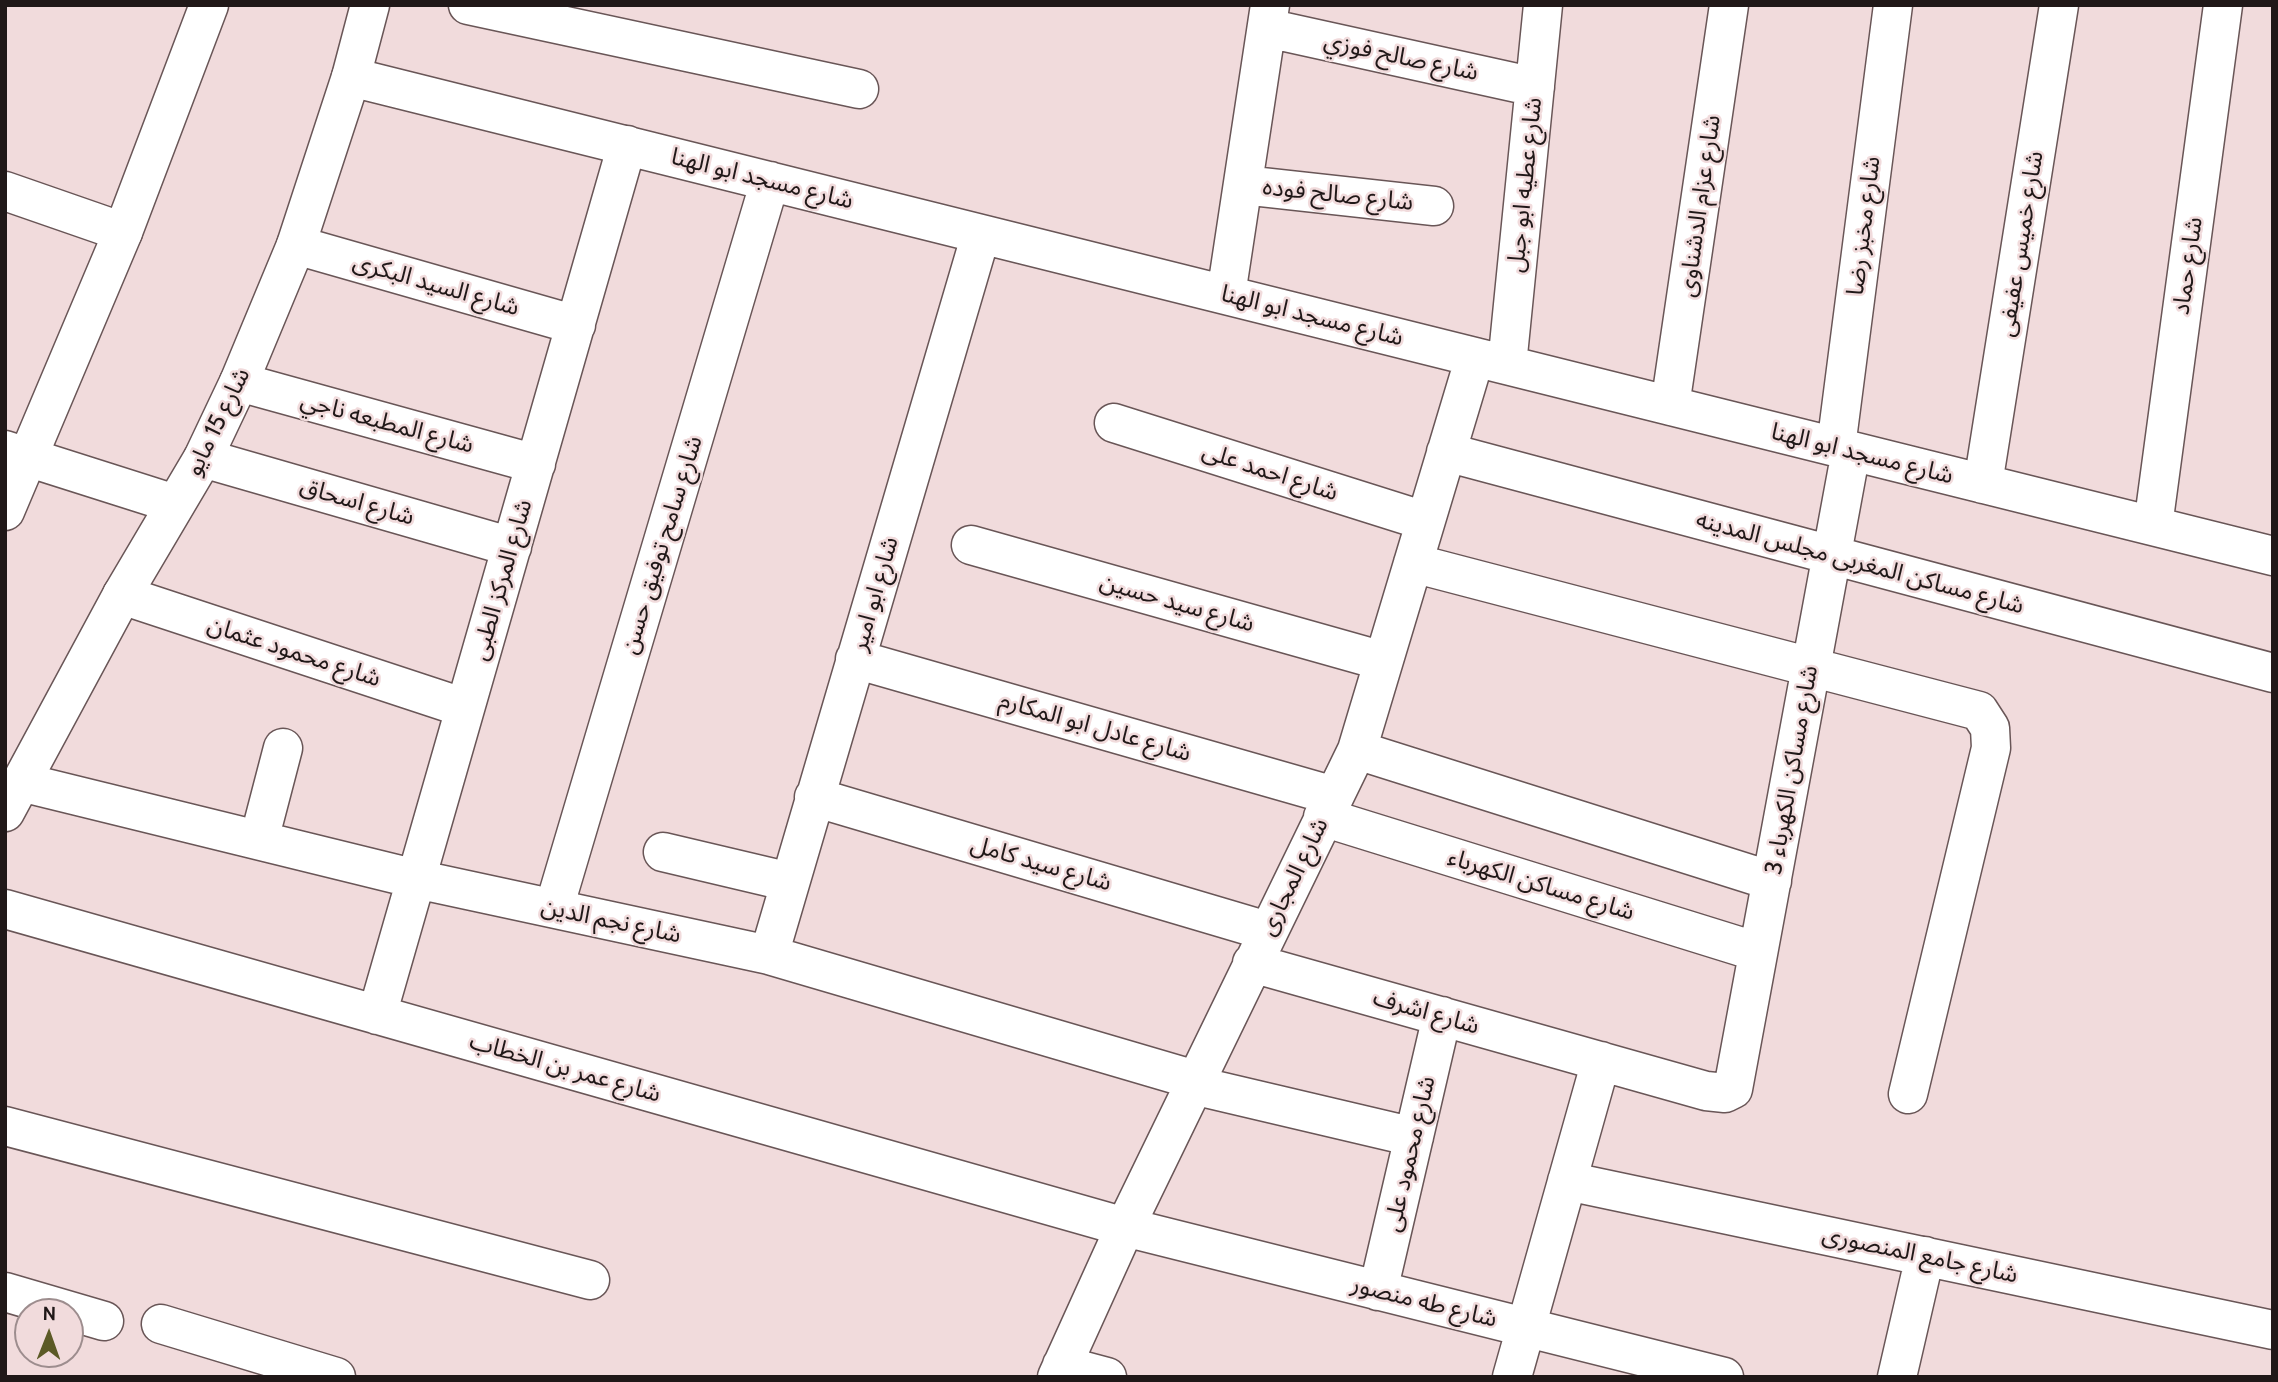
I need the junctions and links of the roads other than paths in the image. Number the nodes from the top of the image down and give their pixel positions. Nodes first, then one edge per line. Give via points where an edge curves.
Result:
1 (209, 5) edge
2 (370, 5) edge
3 (468, 5) edge
4 (1543, 5) edge
5 (1729, 5) edge
6 (1893, 5) edge
7 (2059, 5) edge
8 (2223, 5) edge
9 (1269, 17) edge
10 (351, 77) junction
11 (1535, 87) junction
12 (859, 89) dead end
13 (628, 145) junction
14 (770, 181) junction
15 (1242, 185) junction
16 (5, 191) edge
17 (1434, 206) dead end
18 (123, 232) junction
19 (981, 233) junction
20 (296, 245) junction
21 (1226, 295) junction
22 (576, 326) junction
23 (1491, 361) junction
24 (239, 382) junction
25 (1670, 406) junction
26 (1114, 423) dead end
27 (1844, 449) junction
28 (1446, 452) junction
29 (17, 454) edge
30 (203, 458) junction
31 (536, 464) junction
32 (1983, 484) junction
33 (175, 504) junction
34 (5, 511) edge
35 (1425, 522) junction
36 (2152, 526) junction
37 (971, 545) dead end
38 (512, 547) junction
39 (1832, 555) junction
40 (2273, 556) edge
41 (1413, 563) junction
42 (122, 595) junction
43 (855, 659) junction
44 (1383, 662) junction
45 (1811, 667) junction
46 (2273, 673) edge
47 (465, 708) junction
48 (283, 748) dead end
49 (1357, 750) junction
50 (13, 797) edge
51 (814, 797) junction
52 (1329, 806) junction
53 (259, 840) junction
54 (663, 852) dead end
55 (416, 878) junction
56 (1772, 881) junction
57 (790, 882) junction
58 (554, 908) junction
59 (5, 909) edge
60 (1260, 947) junction
61 (1758, 952) junction
62 (769, 955) junction
63 (377, 1015) junction
64 (1442, 1016) junction
65 (1601, 1062) junction
66 (1194, 1082) junction
67 (1733, 1089) joint
68 (1908, 1094) dead end
69 (5, 1126) edge
70 (1414, 1137) junction
71 (1567, 1181) junction
72 (1125, 1227) junction
73 (1924, 1256) junction
74 (590, 1280) dead end
75 (1378, 1291) junction
76 (5, 1292) edge
77 (104, 1321) dead end
78 (161, 1324) dead end
79 (1526, 1327) junction
80 (2273, 1330) edge
81 (296, 1371) edge
82 (1060, 1371) edge
83 (336, 1377) edge
84 (1107, 1377) edge
85 (1512, 1377) edge
86 (1724, 1377) edge
87 (1897, 1377) edge

1 - 18 street
2 - 10 street, شارع 15 مايو
3 - 12 street
4 - 11 street, شارع عطيه ابو جبل
5 - 25 street, شارع عزام الدشناوى
6 - 27 street, شارع مخبز رضا
7 - 32 street, شارع خميس عفيفى
8 - 36 street, شارع حماد
9 - 11 street, شارع صالح فوزي
9 - 15 street, شارع صالح فوده
10 - 13 street, شارع مسجد ابو الهنا
10 - 20 street, شارع 15 مايو
11 - 23 street, شارع عطيه ابو جبل
13 - 14 street, شارع مسجد ابو الهنا
13 - 22 street, شارع المركز الطبى
14 - 19 street, شارع مسجد ابو الهنا
14 - 58 street, شارع سامح توفيق حسن
15 - 17 street, شارع صالح فوده
15 - 21 street, شارع صالح فوده
16 - 18 street
18 - 29 street
19 - 21 street, شارع مسجد ابو الهنا
19 - 43 street, شارع ابو امير
20 - 22 street, شارع السيد البكرى
20 - 24 street, شارع 15 مايو
21 - 23 street, شارع مسجد ابو الهنا
22 - 31 street, شارع المركز الطبى
23 - 25 street, شارع مسجد ابو الهنا
23 - 28 street, شارع المجارى
24 - 30 street, شارع 15 مايو
24 - 31 street, شارع المطبعه ناجي
25 - 27 street, شارع مسجد ابو الهنا
26 - 35 street, شارع احمد على
27 - 32 street, شارع مسجد ابو الهنا
27 - 39 street, شارع مساكن الكهرباء 3
28 - 35 street, شارع المجارى
28 - 39 street, شارع مساكن المغربى مجلس المدينه
29 - 33 street
29 - 34 street
30 - 33 street, شارع 15 مايو
30 - 38 street, شارع اسحاق
31 - 38 street, شارع المركز الطبى
32 - 36 street, شارع مسجد ابو الهنا
33 - 42 street, شارع 15 مايو
35 - 41 street, شارع المجارى
36 - 40 street, شارع مسجد ابو الهنا
37 - 44 street, شارع سيد حسين
38 - 47 street, شارع المركز الطبى
39 - 45 street, شارع مساكن الكهرباء 3
39 - 46 street, شارع مساكن المغربى مجلس المدينه
41 - 44 street, شارع المجارى
41 - 45 street
42 - 47 street, شارع محمود عثمان
42 - 50 street, شارع 15 مايو
43 - 51 street, شارع ابو امير
43 - 52 street, شارع عادل ابو المكارم
44 - 49 street, شارع المجارى
45 - 56 street, شارع مساكن الكهرباء 3
45 - 68 street via 1979,711 1990,728 1991,748
47 - 55 street, شارع المركز الطبى
48 - 53 street
49 - 52 street, شارع المجارى
49 - 56 street
50 - 53 street, شارع نجم الدين
51 - 57 street, شارع ابو امير
51 - 60 street, شارع سيد كامل
52 - 60 street, شارع المجارى
52 - 61 street, شارع مساكن الكهرباء
53 - 55 street, شارع نجم الدين
54 - 57 street
55 - 58 street, شارع نجم الدين
55 - 63 street, شارع المركز الطبى
56 - 61 street, شارع مساكن الكهرباء 3
57 - 62 street, شارع ابو امير
58 - 62 street, شارع نجم الدين
59 - 63 street, شارع عمر بن الخطاب
60 - 64 street, شارع اشرف
60 - 66 street, شارع المجارى
61 - 67 street, شارع مساكن الكهرباء 3
62 - 66 street, شارع نجم الدين
63 - 72 street, شارع عمر بن الخطاب
64 - 65 street, شارع اشرف
64 - 70 street, شارع محمود على
65 - 67 street, شارع اشرف via 1715,1093
65 - 71 street
66 - 70 street, شارع نجم الدين
66 - 72 street, شارع المجارى
69 - 74 street
70 - 75 street, شارع محمود على
71 - 73 street, شارع جامع المنصورى
71 - 79 street
72 - 75 street, شارع طه منصور
72 - 82 street, شارع المجارى
73 - 80 street, شارع جامع المنصورى
73 - 87 street
75 - 79 street, شارع طه منصور
76 - 77 street
78 - 81 street
79 - 85 street
79 - 86 street, شارع طه منصور
81 - 83 street
82 - 84 street

